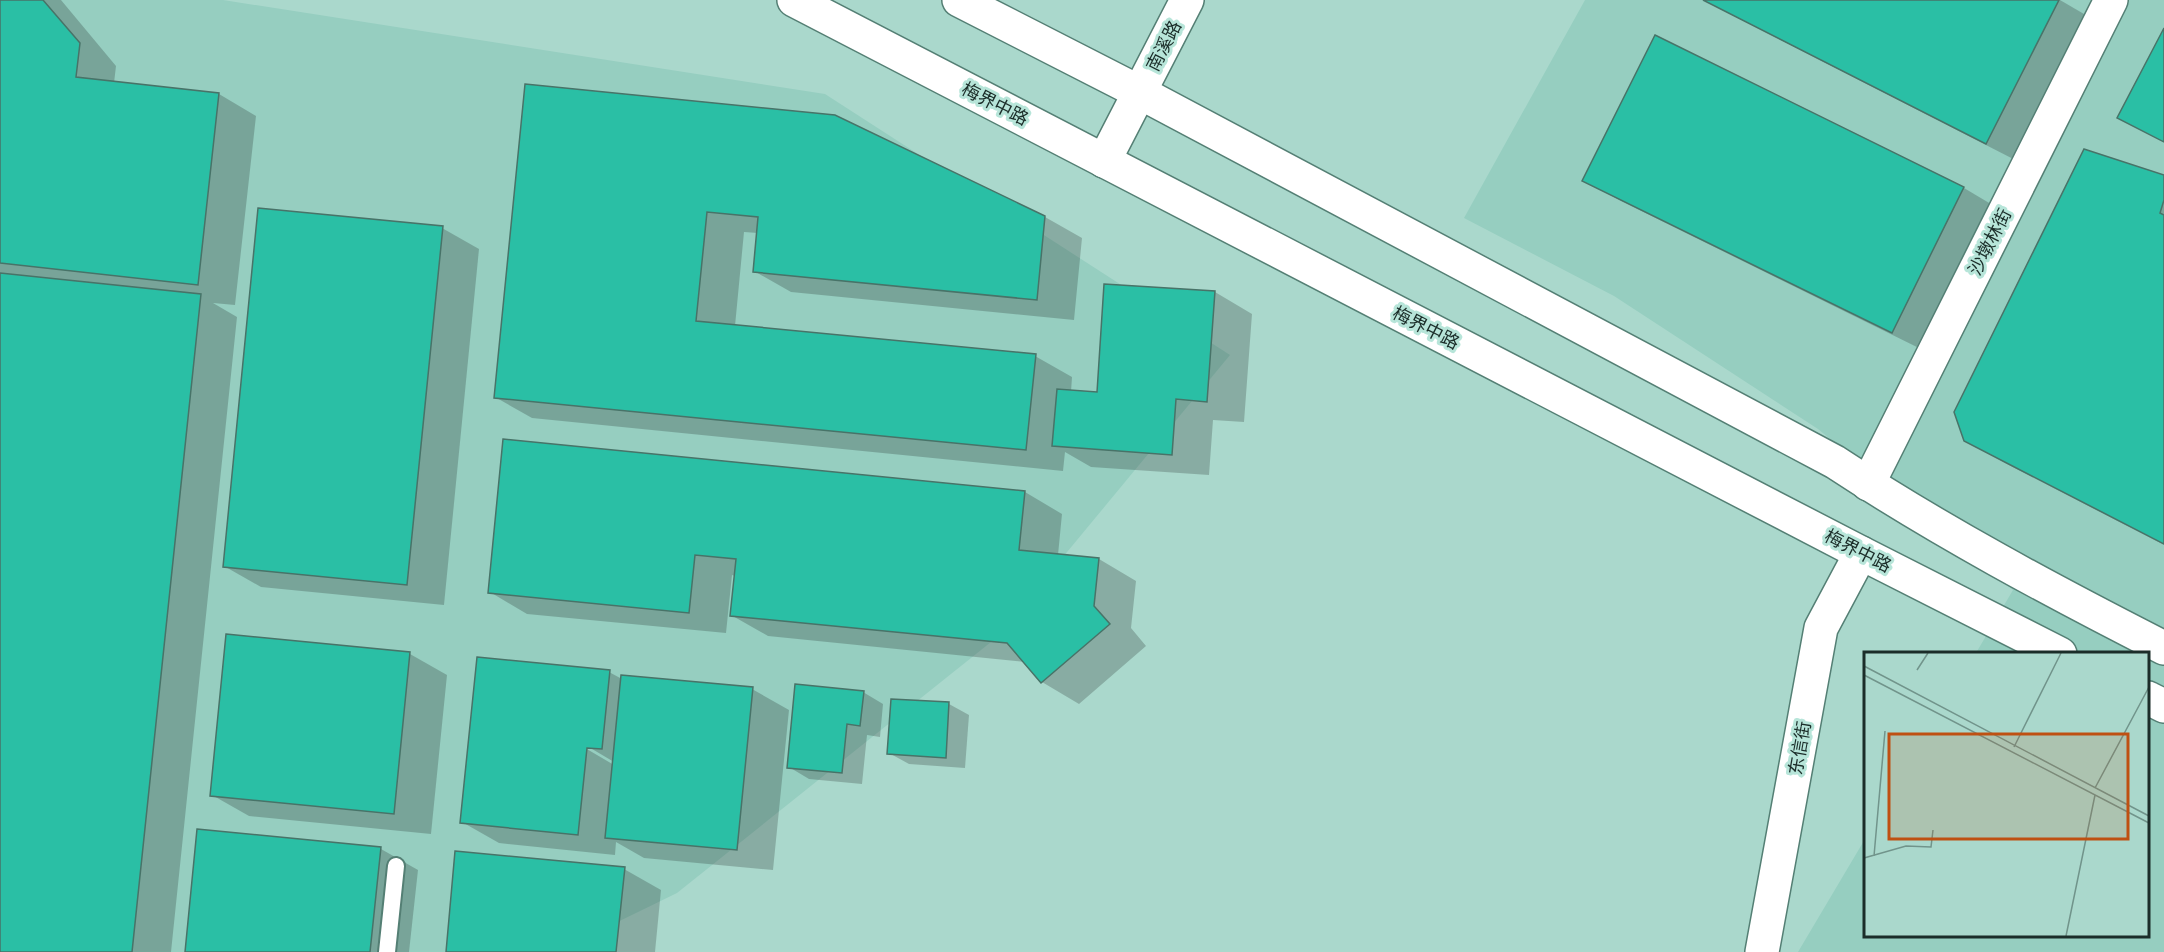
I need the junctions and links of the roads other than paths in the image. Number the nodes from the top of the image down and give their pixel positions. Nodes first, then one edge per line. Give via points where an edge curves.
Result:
1 (794, 0) edge
2 (959, 0) edge
3 (1187, 0) edge
4 (2111, 0) edge
5 (1141, 93) junction
6 (1104, 161) junction
7 (1868, 484) junction
8 (1861, 553) junction
9 (2164, 648) edge
10 (2056, 652) edge
11 (2149, 698) edge
12 (2164, 706) edge
13 (396, 866) dead end
14 (387, 952) edge
15 (1762, 952) edge

1 - 6 main road, 梅界中路
2 - 5 main road
3 - 5 main road, 南溪路
4 - 7 main road, 沙墩林街
5 - 6 main road, 南溪路
5 - 7 main road via 1835,462
6 - 8 main road, 梅界中路
7 - 9 main road via 2063,597
8 - 10 main road, 梅界中路
8 - 15 main road, 东信街 via 1821,628
11 - 12 main road
13 - 14 lane

